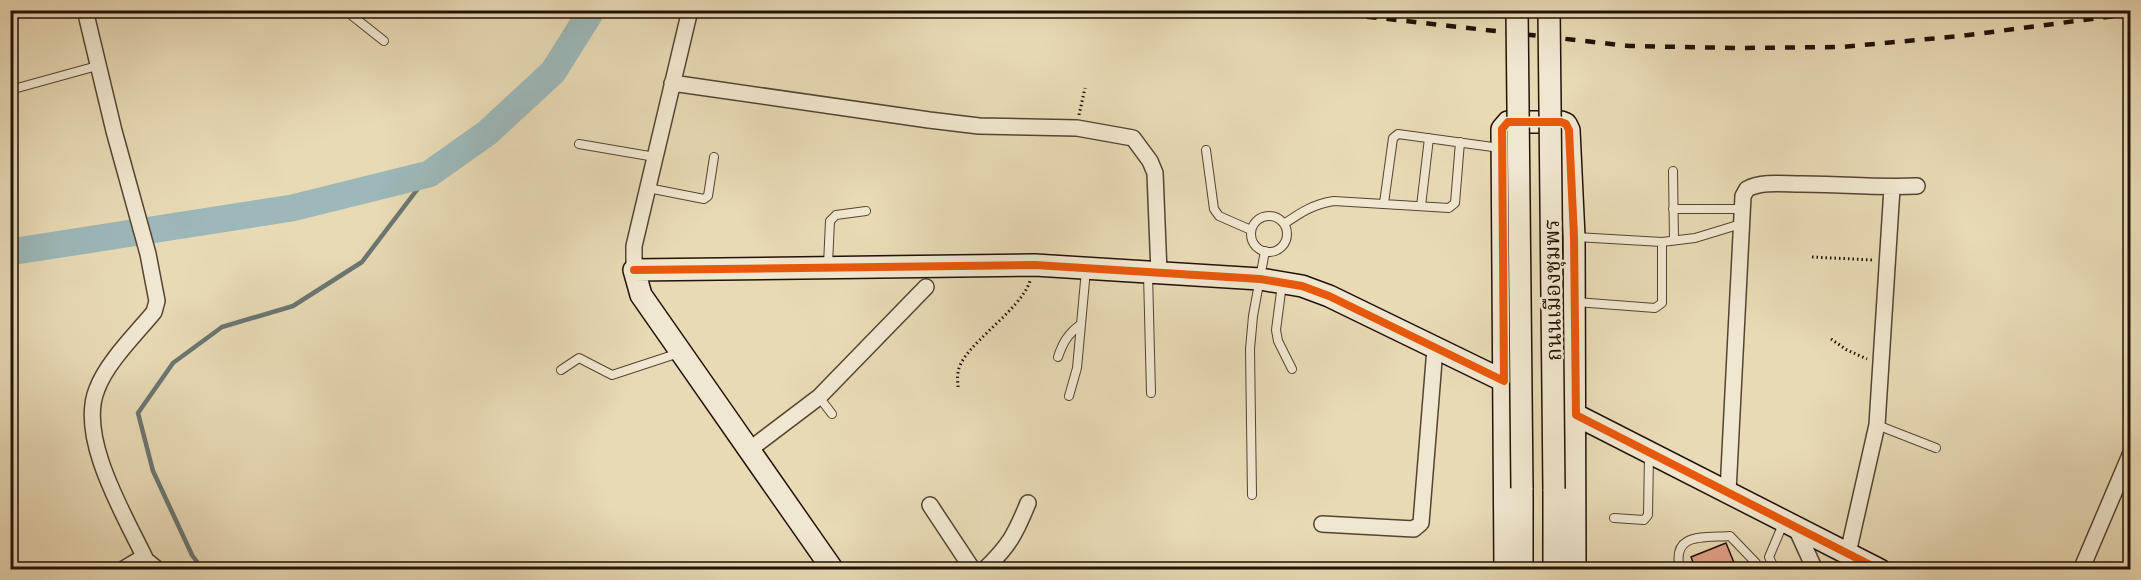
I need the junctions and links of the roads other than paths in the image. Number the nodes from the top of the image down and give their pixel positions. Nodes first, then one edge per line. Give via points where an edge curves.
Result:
1 (85, 10) edge
2 (345, 10) edge
3 (690, 10) edge
4 (1517, 10) edge
5 (1549, 10) edge
6 (384, 41) dead end
7 (98, 66) junction
8 (672, 83) junction
9 (10, 90) edge
10 (1429, 138) junction
11 (1460, 142) junction
12 (579, 144) dead end
13 (1501, 148) junction
14 (1206, 150) dead end
15 (655, 157) junction
16 (714, 157) dead end
17 (1673, 171) dead end
18 (1917, 186) dead end
19 (648, 188) junction
20 (1892, 188) junction
21 (1384, 203) junction
22 (1421, 206) junction
23 (1673, 209) junction
24 (866, 211) dead end
25 (1742, 217) junction
26 (1284, 224) junction
27 (1251, 230) junction
28 (1574, 237) junction
29 (1674, 240) junction
30 (1662, 242) junction
31 (1265, 251) junction
32 (828, 266) junction
33 (1086, 268) junction
34 (634, 270) junction
35 (1154, 273) junction
36 (1260, 279) junction
37 (1282, 282) junction
38 (926, 287) dead end
39 (1575, 302) junction
40 (1081, 324) junction
41 (1435, 348) junction
42 (681, 352) junction
43 (1058, 357) dead end
44 (1292, 369) dead end
45 (561, 370) dead end
46 (1504, 381) junction
47 (1151, 393) dead end
48 (1069, 396) dead end
49 (819, 397) junction
50 (832, 414) dead end
51 (1576, 415) junction
52 (1877, 425) junction
53 (1936, 448) dead end
54 (748, 450) junction
55 (1649, 452) junction
56 (2130, 455) edge
57 (2126, 477) edge
58 (1728, 492) junction
59 (1252, 495) dead end
60 (1028, 503) dead end
61 (930, 505) dead end
62 (1614, 518) dead end
63 (1790, 523) junction
64 (1322, 524) dead end
65 (1769, 557) junction
66 (1851, 560) edge
67 (152, 565) edge
68 (1755, 566) edge
69 (122, 570) edge
70 (833, 570) edge
71 (973, 570) edge
72 (984, 570) edge
73 (1505, 570) edge
74 (1522, 570) edge
75 (1554, 570) edge
76 (1575, 570) edge
77 (1680, 570) edge
78 (1775, 570) edge
79 (1815, 570) edge
80 (1880, 570) edge
81 (2081, 570) edge

1 - 7 street
2 - 6 lane
3 - 8 street
4 - 74 street, ถนนเมืองชุมพร, bridge
5 - 75 street, ถนนเมืองชุมพร, bridge
7 - 9 lane
7 - 67 street via 157,301 154,312 104,373 96,390 95,445 106,476
8 - 15 street
8 - 35 street via 979,126 1077,128 1133,138 1150,160 1155,174
10 - 11 lane
10 - 21 lane via 1398,134 1393,138
10 - 22 lane
11 - 13 lane
11 - 22 lane via 1455,203 1449,208
12 - 15 lane
13 - 28 street via 1502,129 1508,122 1566,124
13 - 46 street
14 - 27 lane via 1214,209 1219,216
15 - 19 street
16 - 19 lane via 708,196 704,198
17 - 23 lane
18 - 20 street
19 - 34 street via 634,246
20 - 25 street via 1763,184 1747,189
20 - 52 street
21 - 22 lane
21 - 26 lane via 1317,204
23 - 25 lane
23 - 29 lane
24 - 32 lane via 836,215 830,221
25 - 29 lane via 1695,238
25 - 58 street
26 - 27 lane via 1265,216
26 - 31 lane via 1283,244 1272,252
27 - 31 lane via 1254,244
28 - 30 lane
28 - 39 street
29 - 30 lane
30 - 39 lane via 1662,303 1655,308
31 - 36 lane
32 - 33 street
32 - 34 street
33 - 35 street
33 - 40 lane
34 - 42 street via 641,296
35 - 36 street
35 - 47 lane
36 - 37 street
36 - 59 lane via 1250,349
37 - 41 street via 1329,296
37 - 44 lane via 1276,330
38 - 49 street
39 - 51 street
40 - 43 lane via 1063,342
40 - 48 lane via 1077,368
41 - 46 street
41 - 64 street via 1421,523 1414,529
42 - 45 lane via 612,375 579,358
42 - 54 street
46 - 73 street
49 - 50 lane
49 - 54 street
51 - 55 street
51 - 76 street
52 - 53 lane
52 - 66 street
54 - 70 street
55 - 58 street
55 - 62 lane via 1648,515 1644,520
56 - 57 street
57 - 81 street
58 - 63 street
60 - 72 street via 1005,549
61 - 71 street
63 - 65 lane
63 - 66 street
63 - 79 street
65 - 68 lane
65 - 78 lane
66 - 80 street
67 - 69 street via 136,561
68 - 77 lane via 1730,536 1684,541 1677,559

